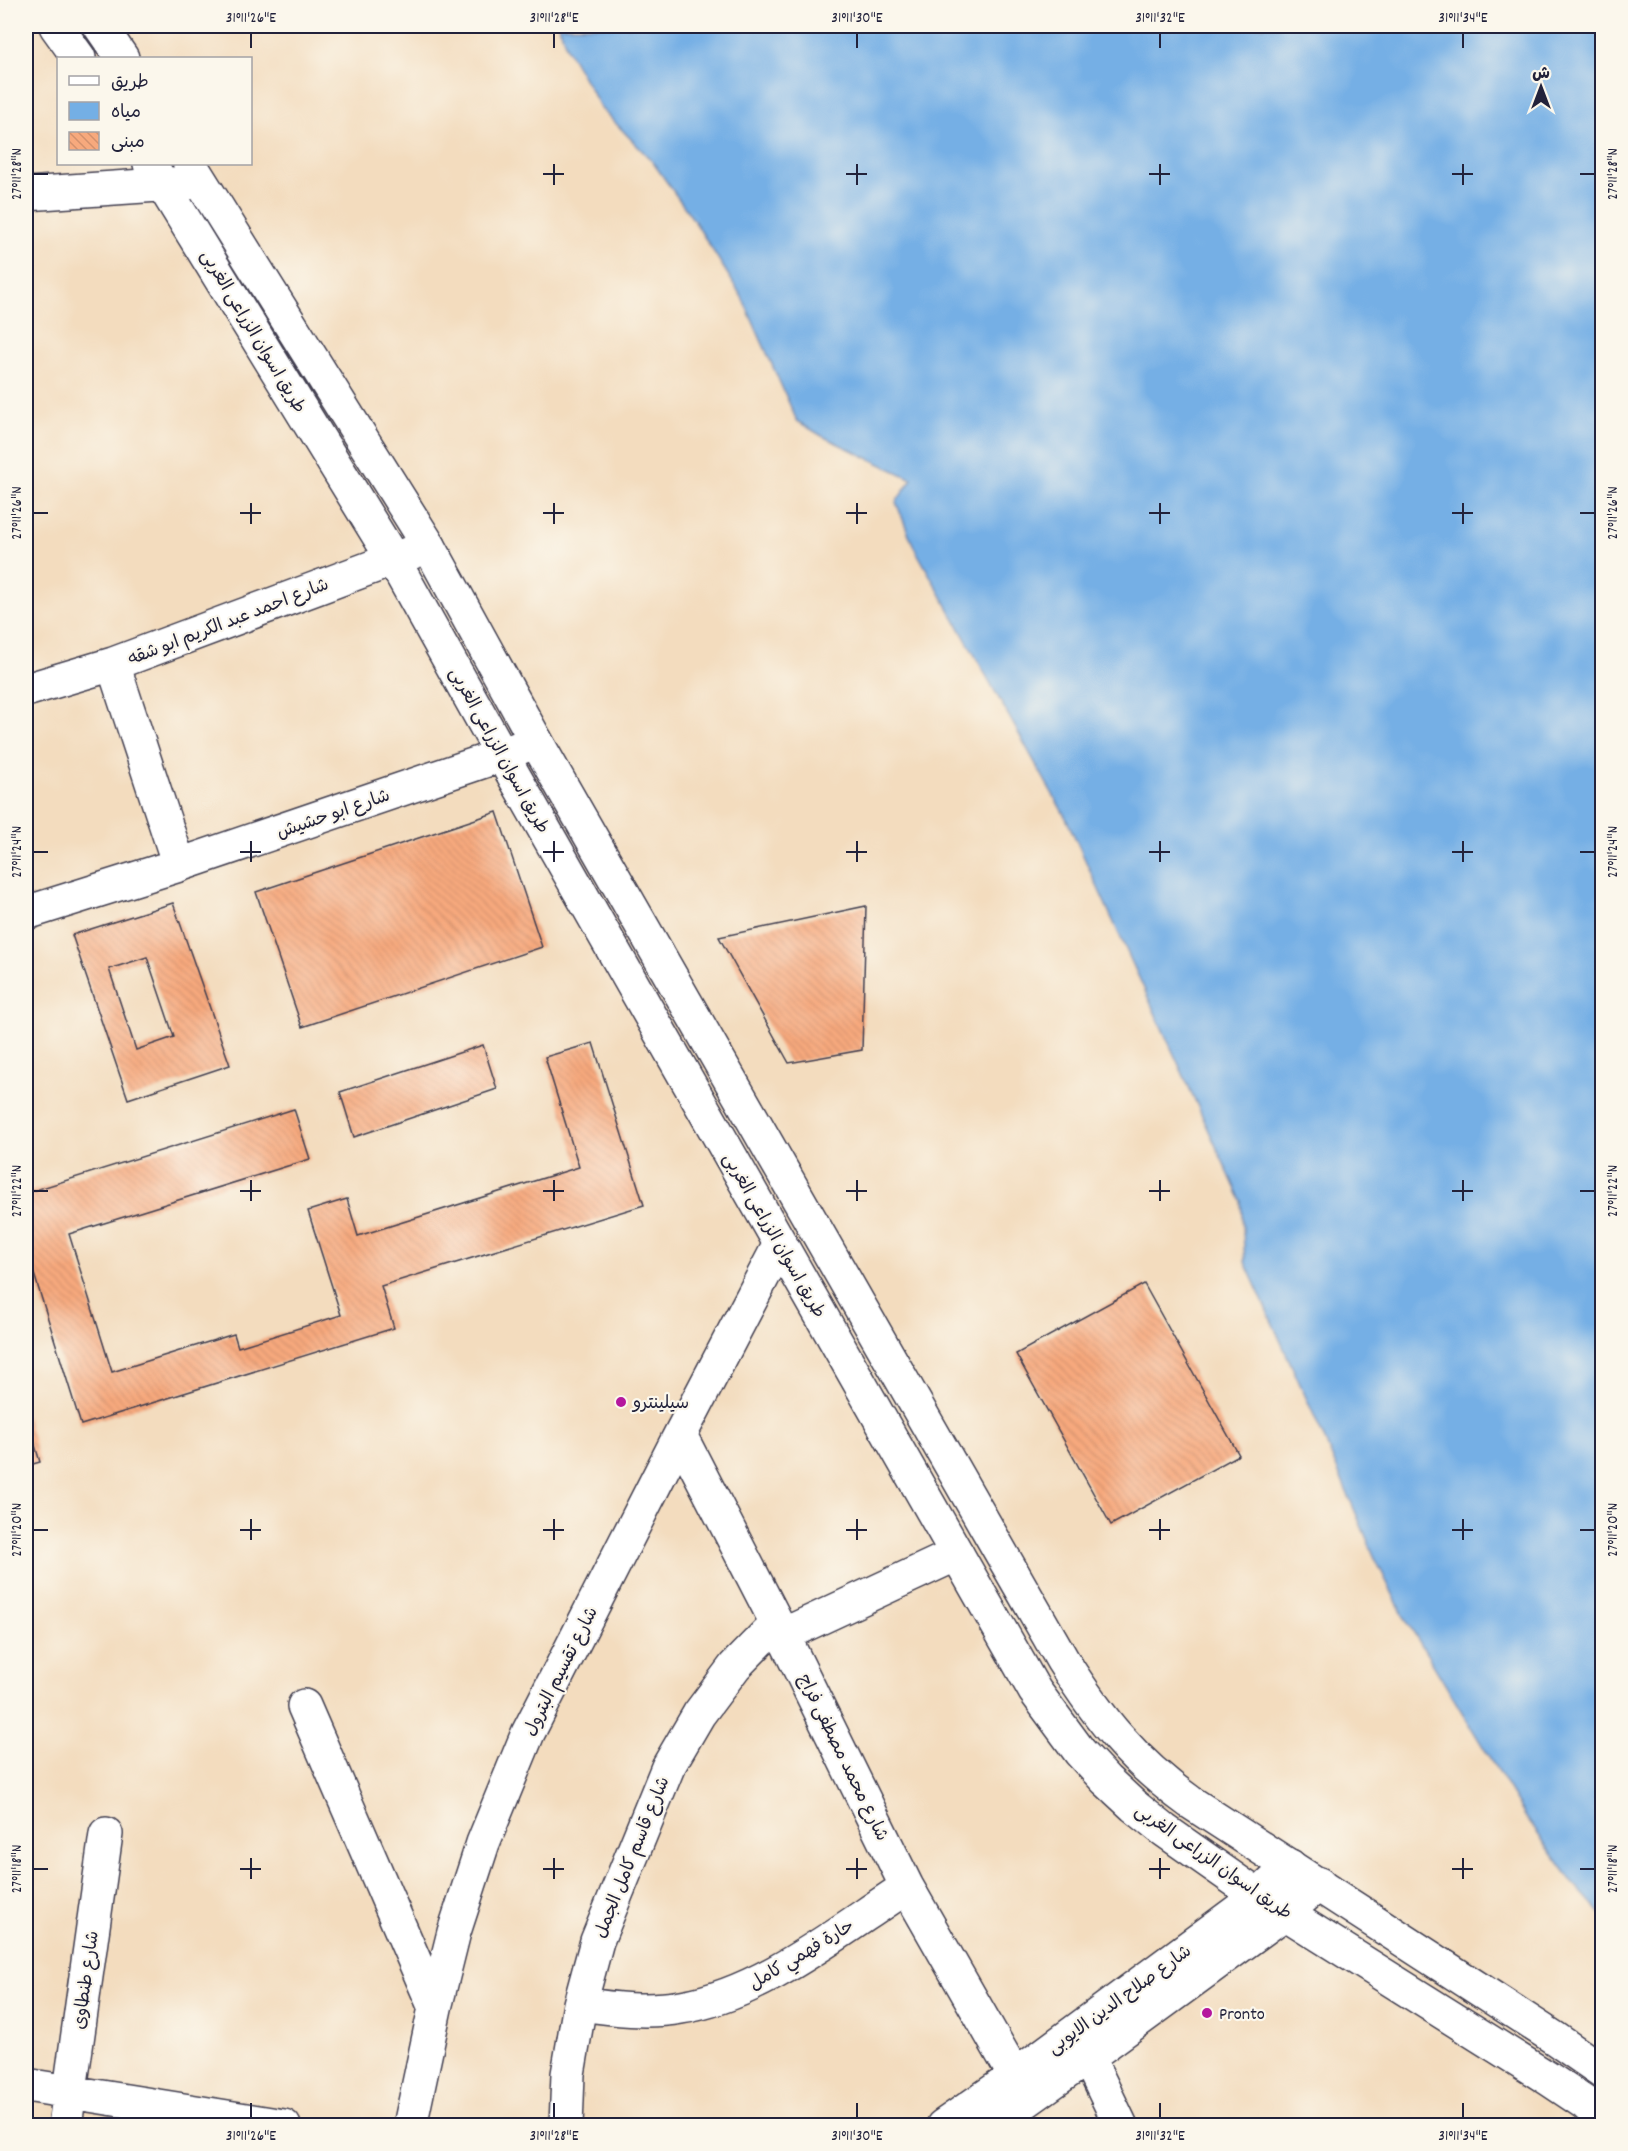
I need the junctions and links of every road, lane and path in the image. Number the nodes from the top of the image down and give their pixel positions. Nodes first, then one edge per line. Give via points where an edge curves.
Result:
1 (56, 26) edge
2 (100, 26) edge
3 (78, 57) edge
4 (121, 57) edge
5 (196, 172) edge
6 (157, 174) edge
7 (26, 194) edge
8 (429, 546) junction
9 (393, 559) junction
10 (113, 664) junction
11 (26, 690) edge
12 (536, 741) junction
13 (502, 755) junction
14 (179, 865) junction
15 (26, 913) edge
16 (780, 1244) junction
17 (680, 1435) junction
18 (957, 1554) junction
19 (780, 1629) junction
20 (304, 1706) dead end
21 (106, 1834) dead end
22 (1290, 1866) junction
23 (1319, 1884) junction
24 (907, 1887) junction
25 (1272, 1904) junction
26 (580, 2004) junction
27 (435, 2008) junction
28 (1088, 2057) junction
29 (1602, 2071) edge
30 (1015, 2076) junction
31 (26, 2085) edge
32 (70, 2092) junction
33 (1602, 2119) edge
34 (65, 2126) edge
35 (284, 2126) edge
36 (410, 2126) edge
37 (566, 2126) edge
38 (943, 2126) edge
39 (991, 2126) edge
40 (1121, 2126) edge

1 - 3 street
2 - 4 street
5 - 6 street
5 - 8 street, طريق اسوان الزراعى الغربى
6 - 7 street
6 - 9 street, طريق اسوان الزراعى الغربى
8 - 9 street, شارع احمد عبد الكريم ابو شقه
8 - 12 street, طريق اسوان الزراعى الغربى
9 - 10 street, شارع احمد عبد الكريم ابو شقه
9 - 13 street, طريق اسوان الزراعى الغربى
10 - 11 street, شارع احمد عبد الكريم ابو شقه
10 - 14 street
12 - 13 street, شارع ابو حشيش
12 - 22 street, طريق اسوان الزراعى الغربى via 1083,1694 1112,1732 1159,1780
13 - 14 street, شارع ابو حشيش
13 - 16 street, طريق اسوان الزراعى الغربى
14 - 15 street, شارع ابو حشيش
16 - 17 street, شارع تقسيم البترول
16 - 18 street, طريق اسوان الزراعى الغربى
17 - 19 street, شارع محمد مصطفى فراج
17 - 27 street, شارع تقسيم البترول via 528,1733 483,1843
18 - 19 street
18 - 25 street, طريق اسوان الزراعى الغربى via 1035,1691 1080,1752 1164,1830
19 - 24 street, شارع محمد مصطفى فراج
19 - 26 street, شارع قاسم كامل الجمل via 735,1666 699,1714 668,1767 597,1941
20 - 27 street
21 - 32 street, شارع طنطاوى
22 - 23 street, طريق اسوان الزراعى الغربى
22 - 25 street, شارع صلاح الدين الايوبى
23 - 25 street, شارع صلاح الدين الايوبى
23 - 29 street, طريق اسوان الزراعى الغربى
24 - 26 street, حارة فهمي كامل via 781,1970 733,1994 681,2007 627,2010
24 - 30 street, شارع محمد مصطفى فراج
25 - 28 street, شارع صلاح الدين الايوبى
25 - 30 street, شارع صلاح الدين الايوبى
25 - 33 street, طريق اسوان الزراعى الغربى via 1549,2079
26 - 37 street, شارع قاسم كامل الجمل via 568,2074
27 - 36 street, شارع تقسيم البترول
28 - 39 street, شارع صلاح الدين الايوبى
28 - 40 street
30 - 38 street, شارع صلاح الدين الايوبى
31 - 32 street
32 - 34 street, شارع طنطاوى
32 - 35 street

